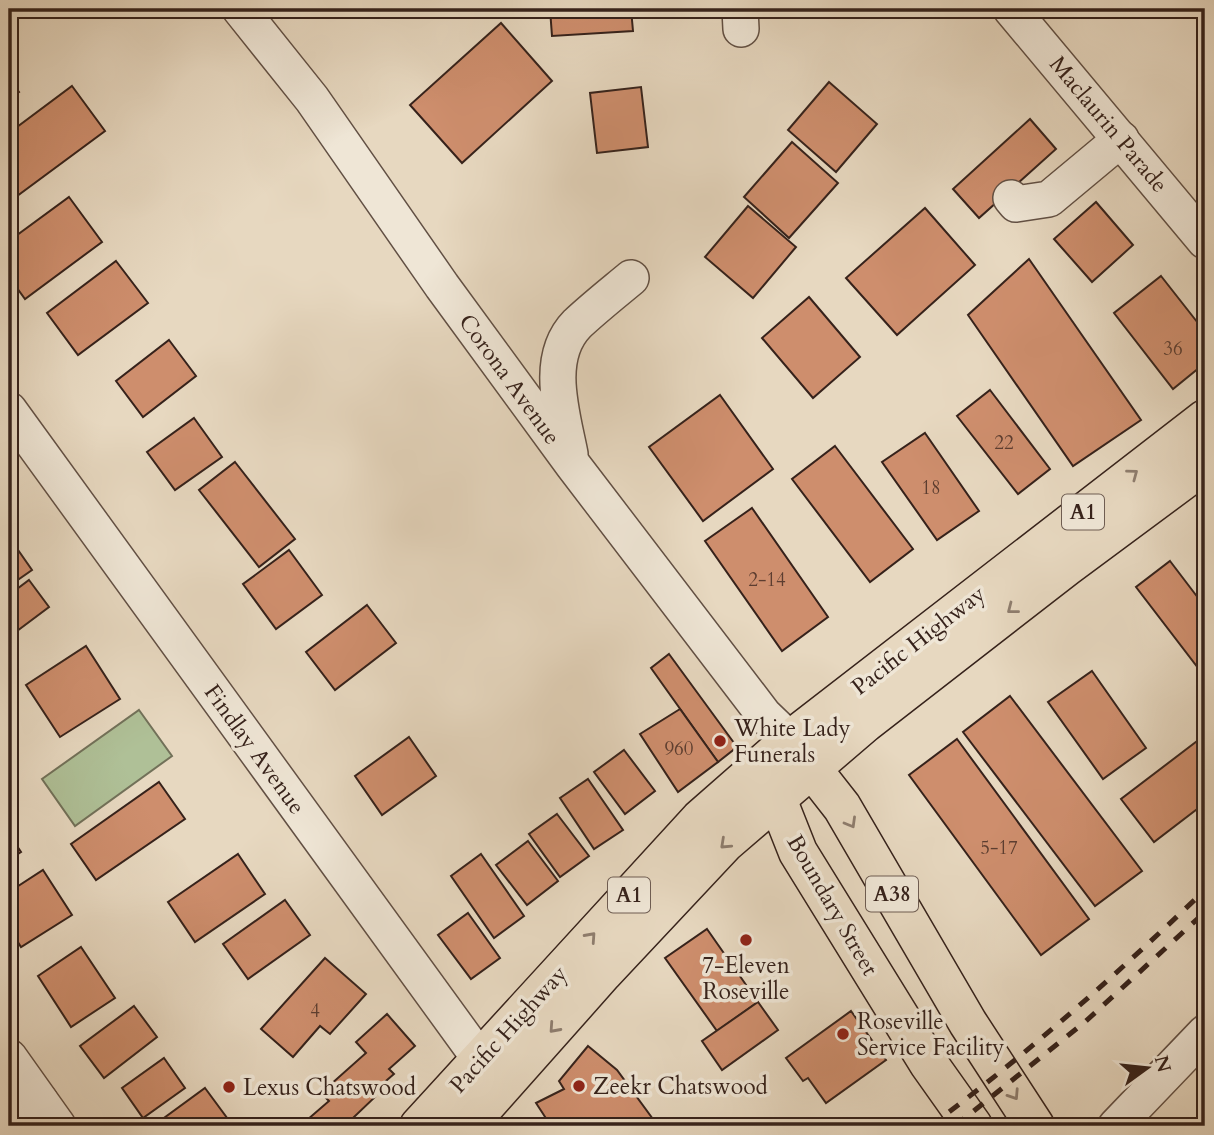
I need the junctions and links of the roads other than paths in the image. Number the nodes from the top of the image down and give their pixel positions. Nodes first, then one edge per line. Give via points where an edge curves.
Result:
1 (240, 9) edge
2 (1015, 10) edge
3 (1121, 139) junction
4 (1011, 198) dead end
5 (1199, 218) edge
6 (631, 278) dead end
7 (9, 410) edge
8 (1205, 419) edge
9 (1205, 464) edge
10 (573, 465) junction
11 (801, 754) junction
12 (777, 799) junction
13 (1205, 1032) edge
14 (9, 1058) edge
15 (490, 1073) junction
16 (36, 1113) edge
17 (419, 1126) edge
18 (467, 1126) edge
19 (973, 1126) edge
20 (1035, 1126) edge
21 (1116, 1126) edge

1 - 10 street, Corona Avenue via 312,99
2 - 3 street, Maclaurin Parade
3 - 4 street via 1049,199 1016,204
3 - 5 street, Maclaurin Parade
6 - 10 street via 576,325 559,357 558,379
7 - 15 street, Findlay Avenue
11 -> 8 highway, Pacific Highway / A1
9 -> 11 highway, Pacific Highway / A1 via 865,723
10 - 11 street, Corona Avenue via 764,715
11 - 12 highway
15 -> 11 highway, Pacific Highway / A1 via 686,832
11 -> 20 highway, A38 via 842,807 968,1023
12 -> 15 highway, Pacific Highway / A1
12 - 19 highway, Boundary Street / A38 via 798,852 848,936
13 - 21 street
14 - 16 street
15 - 17 highway, Pacific Highway / A1
15 - 18 highway, Pacific Highway / A1

